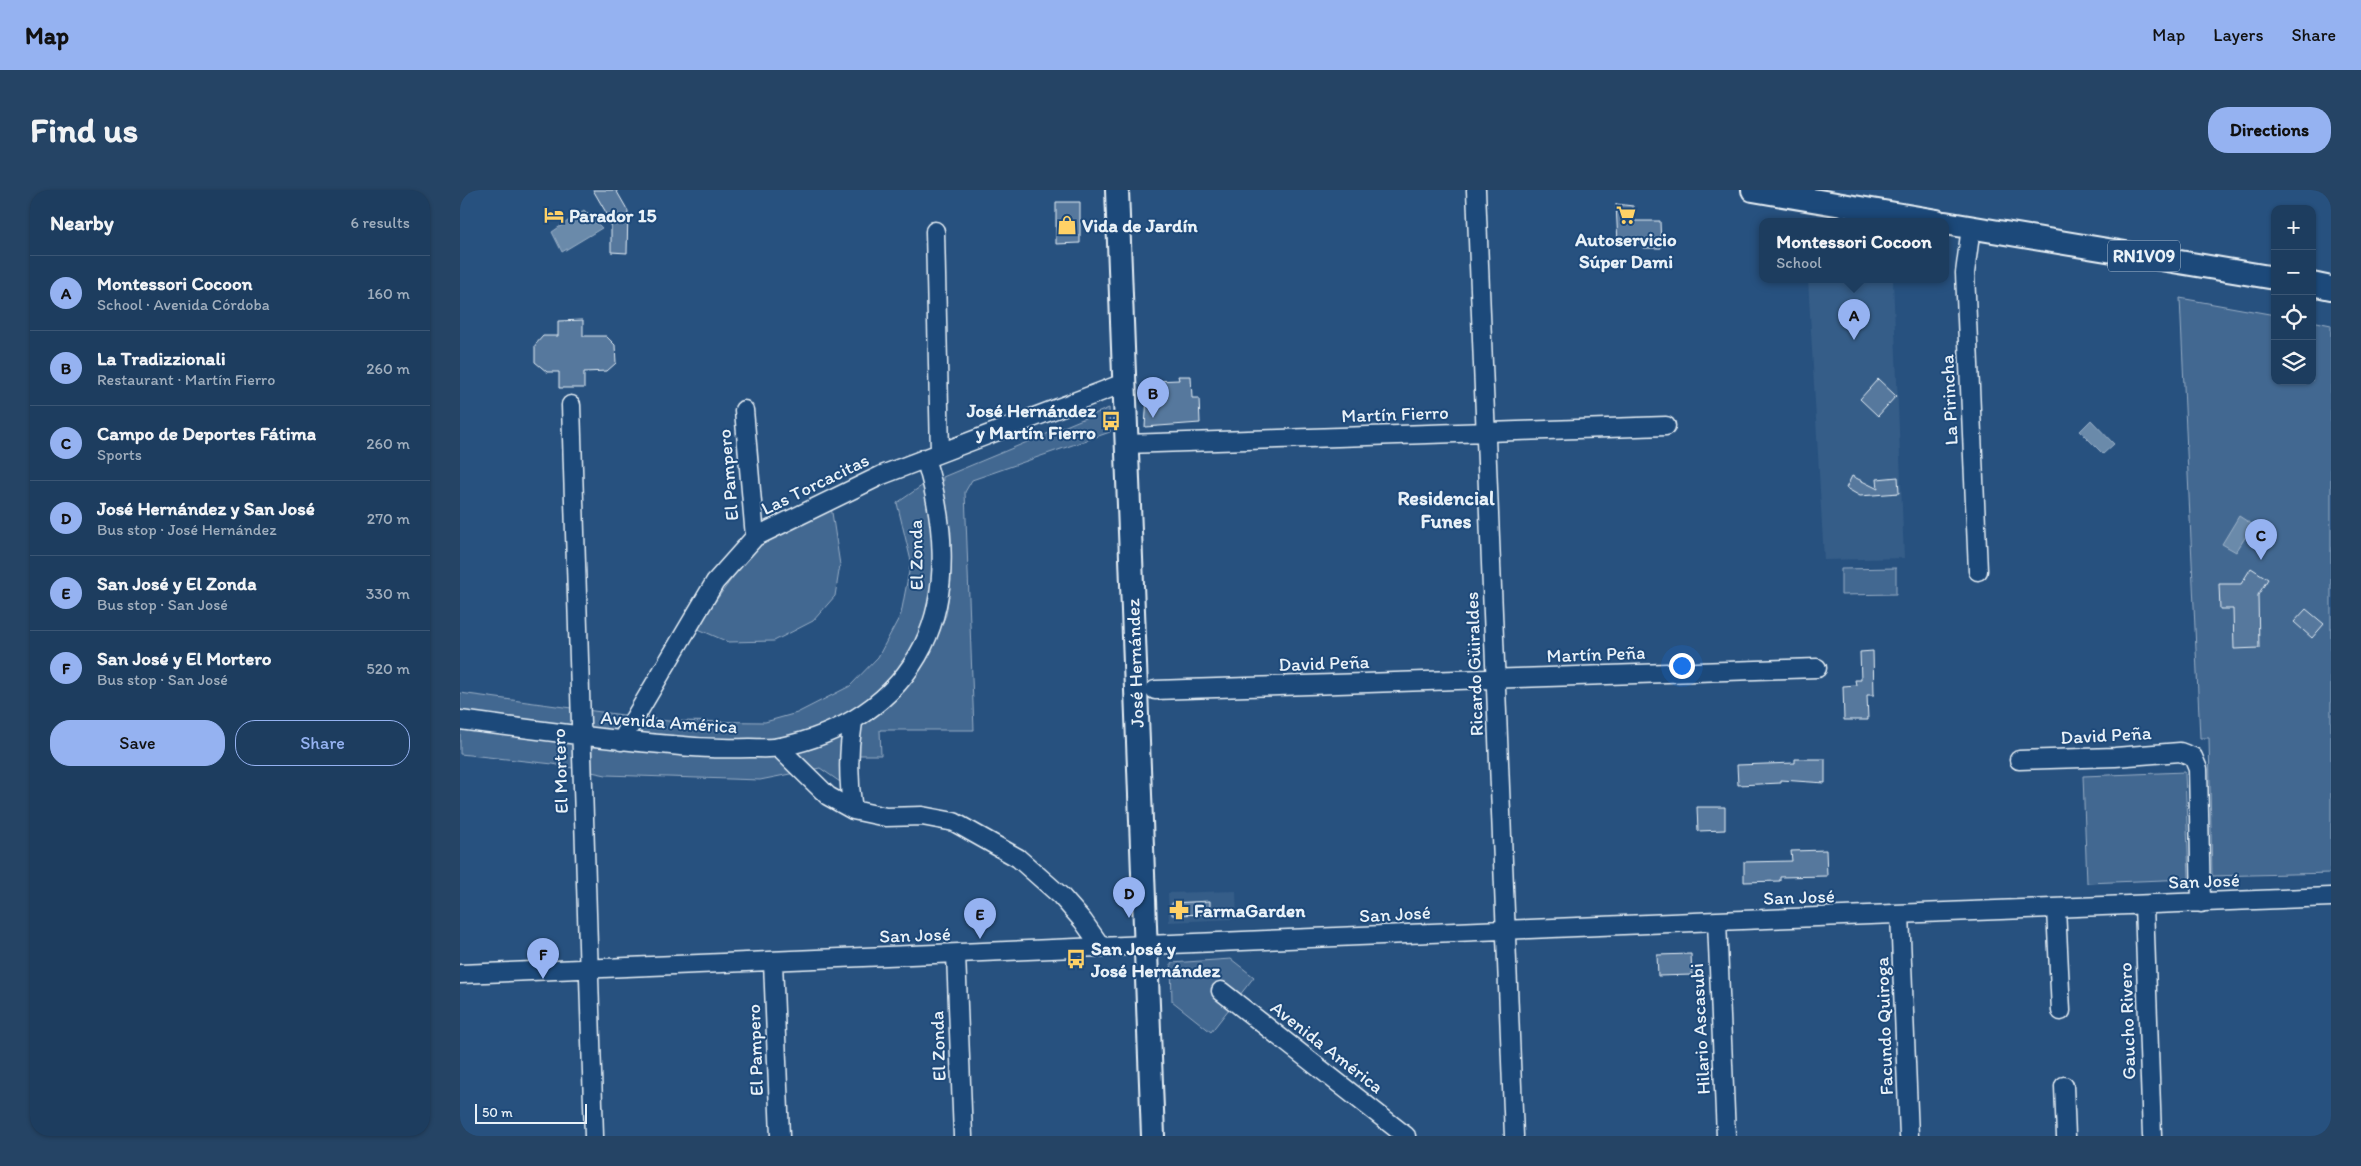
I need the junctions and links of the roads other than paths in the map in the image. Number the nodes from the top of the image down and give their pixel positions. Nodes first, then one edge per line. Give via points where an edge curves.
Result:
1 (1117, 190) edge
2 (1476, 190) edge
3 (1753, 190) edge
4 (1828, 196) edge
5 (1924, 218) edge
6 (1949, 224) edge
7 (1971, 227) junction
8 (935, 231) dead end
9 (2271, 277) edge
10 (2316, 285) edge
11 (2331, 288) edge
12 (1124, 383) junction
13 (571, 405) dead end
14 (744, 410) dead end
15 (1666, 426) dead end
16 (1486, 432) junction
17 (1126, 444) junction
18 (932, 455) junction
19 (755, 537) junction
20 (1978, 571) dead end
21 (1817, 668) dead end
22 (1496, 678) junction
23 (1155, 690) dead end
24 (460, 720) edge
25 (853, 722) junction
26 (580, 736) junction
27 (621, 741) junction
28 (778, 747) junction
29 (2019, 760) dead end
30 (853, 810) junction
31 (2331, 898) edge
32 (2201, 902) junction
33 (2144, 905) junction
34 (2056, 908) junction
35 (1900, 914) junction
36 (1716, 921) junction
37 (1506, 930) junction
38 (1146, 947) junction
39 (1102, 948) junction
40 (956, 954) junction
41 (773, 962) junction
42 (588, 969) junction
43 (460, 974) edge
44 (1221, 991) dead end
45 (2061, 1011) dead end
46 (2064, 1086) dead end
47 (594, 1136) edge
48 (780, 1136) edge
49 (963, 1136) edge
50 (1154, 1136) edge
51 (1406, 1136) edge
52 (1514, 1136) edge
53 (1726, 1136) edge
54 (1909, 1136) edge
55 (2066, 1136) edge
56 (2152, 1136) edge

1 - 12 main road, José Hernández
2 - 16 street, Ricardo Güiraldes
3 - 4 main road
4 - 5 main road
6 - 7 main road, RN1V09
7 - 9 main road, RN1V09
7 - 20 street, La Pirincha via 1965,273
8 - 18 street, El Zonda
10 - 11 main road
12 - 17 main road, José Hernández
12 - 18 street, Las Torcacitas
13 - 26 street, El Mortero
14 - 19 street, El Pampero
15 - 16 street, Martín Fierro
16 - 17 street, Martín Fierro
16 - 22 street, Ricardo Güiraldes
17 - 38 main road, José Hernández
18 - 19 street, Las Torcacitas via 882,475
18 - 25 street, El Zonda via 942,584 933,625 912,667 886,697
19 - 27 street, Las Torcacitas via 715,582
21 - 22 street, Martín Peña
22 - 23 street, David Peña
22 - 37 street, Ricardo Güiraldes
24 - 26 street, Avenida América
25 - 28 street, El Zonda via 815,738
25 - 30 street via 849,742 849,788
26 - 27 street, Avenida América
26 - 42 street, El Mortero
27 - 28 street, Avenida América via 713,749
28 - 30 street via 828,796
29 - 32 street, David Peña via 2180,752 2193,757 2198,769
30 - 39 street via 886,817 922,816 954,822 1018,858 1061,896 1084,921
31 - 32 street, San José
32 - 33 street, San José
33 - 34 street, San José
33 - 56 street, Gaucho Rivero
34 - 35 street, San José
34 - 45 street
35 - 36 street, San José
35 - 54 street, Facundo Quiroga
36 - 37 street, San José
36 - 53 street, Hilario Ascasubi
37 - 38 street, San José
37 - 52 street, Ricardo Güiraldes
38 - 39 street, San José
38 - 50 main road, José Hernández
39 - 40 street, San José
40 - 41 street, San José
40 - 49 street, El Zonda
41 - 42 street, San José
41 - 48 street, El Pampero
42 - 43 street, San José
42 - 47 street, El Mortero
44 - 51 street, Avenida América
46 - 55 street

